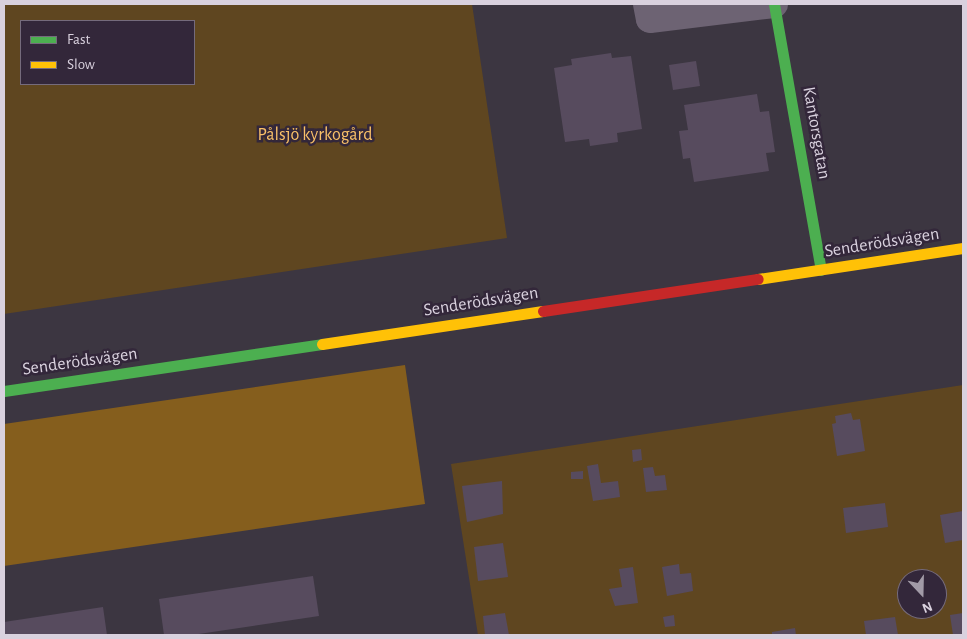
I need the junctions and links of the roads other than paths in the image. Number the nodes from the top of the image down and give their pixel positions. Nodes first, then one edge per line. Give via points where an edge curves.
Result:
1 (647, 4) edge
2 (774, 4) edge
3 (963, 248) edge
4 (821, 270) junction
5 (4, 391) edge

1 - 2 street via 650,19
2 - 4 street, Kantorsgatan
3 - 4 street, Senderödsvägen
4 - 5 street, Senderödsvägen

